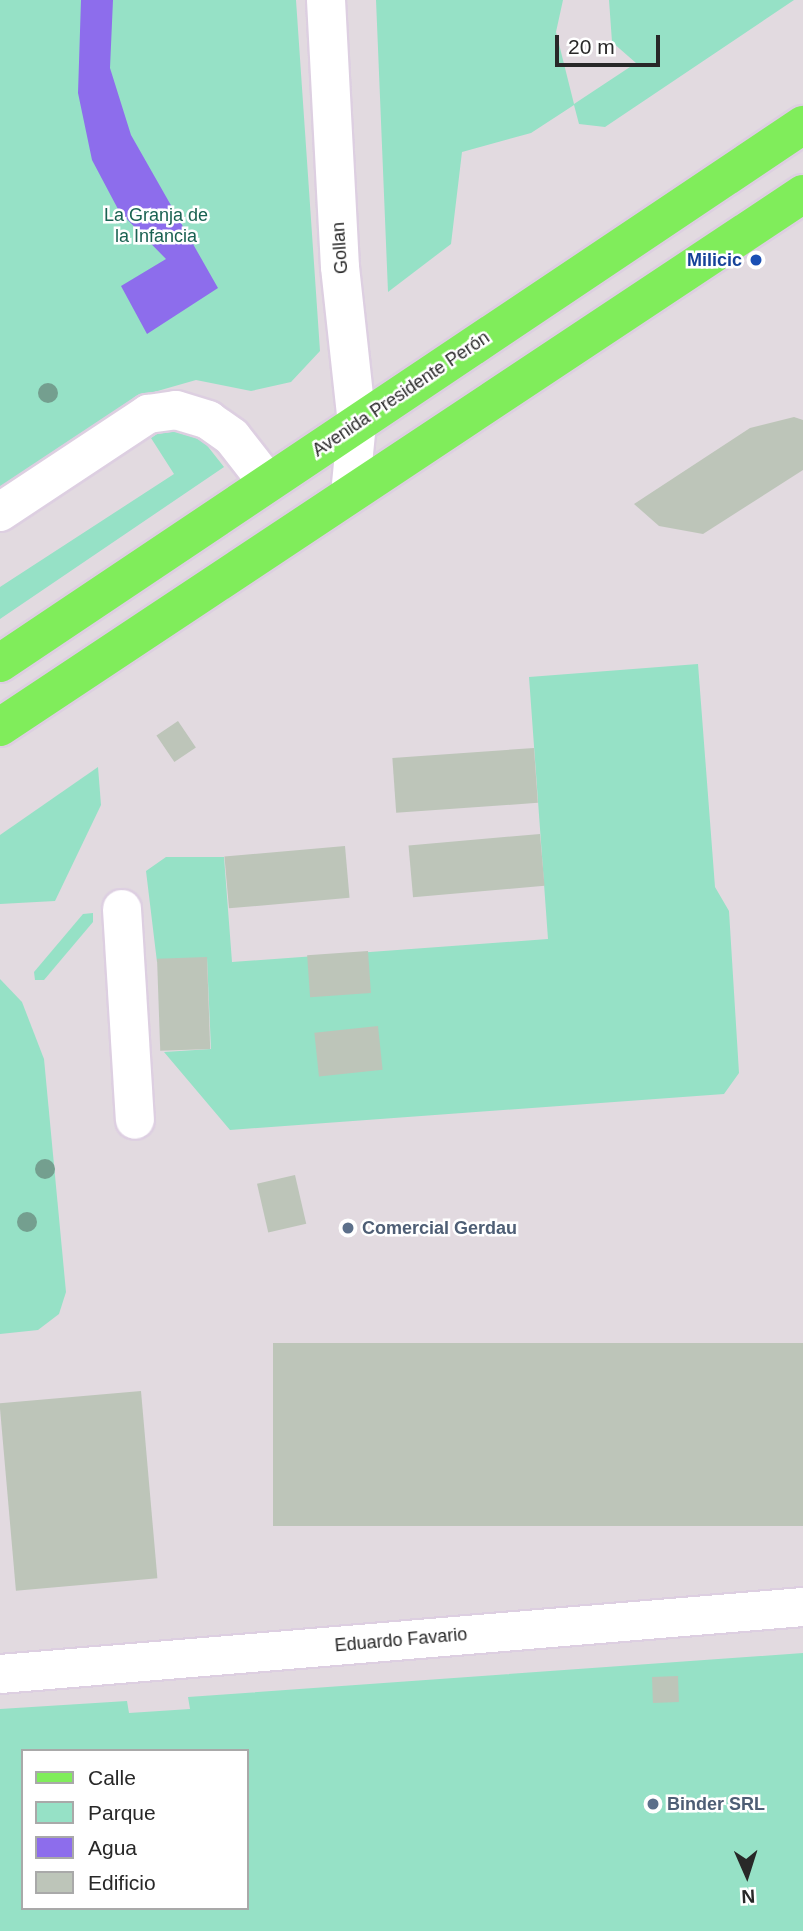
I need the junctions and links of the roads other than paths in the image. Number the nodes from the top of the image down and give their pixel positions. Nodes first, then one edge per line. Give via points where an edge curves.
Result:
1 (326, 0) edge
2 (803, 125) edge
3 (803, 194) edge
4 (357, 423) junction
5 (268, 483) junction
6 (350, 494) junction
7 (0, 512) edge
8 (0, 663) edge
9 (0, 727) edge
10 (122, 909) dead end
11 (135, 1120) dead end
12 (803, 1607) edge
13 (0, 1674) edge

1 - 4 lane, Gollan via 340,267
2 - 4 main road, Avenida Presidente Perón
3 - 6 main road
4 - 5 main road, Avenida Presidente Perón
4 - 6 lane, Gollan
5 - 7 lane via 232,437 208,420 176,410 148,414
5 - 8 main road, Avenida Presidente Perón
6 - 9 main road
10 - 11 lane
12 - 13 lane, Eduardo Favario

